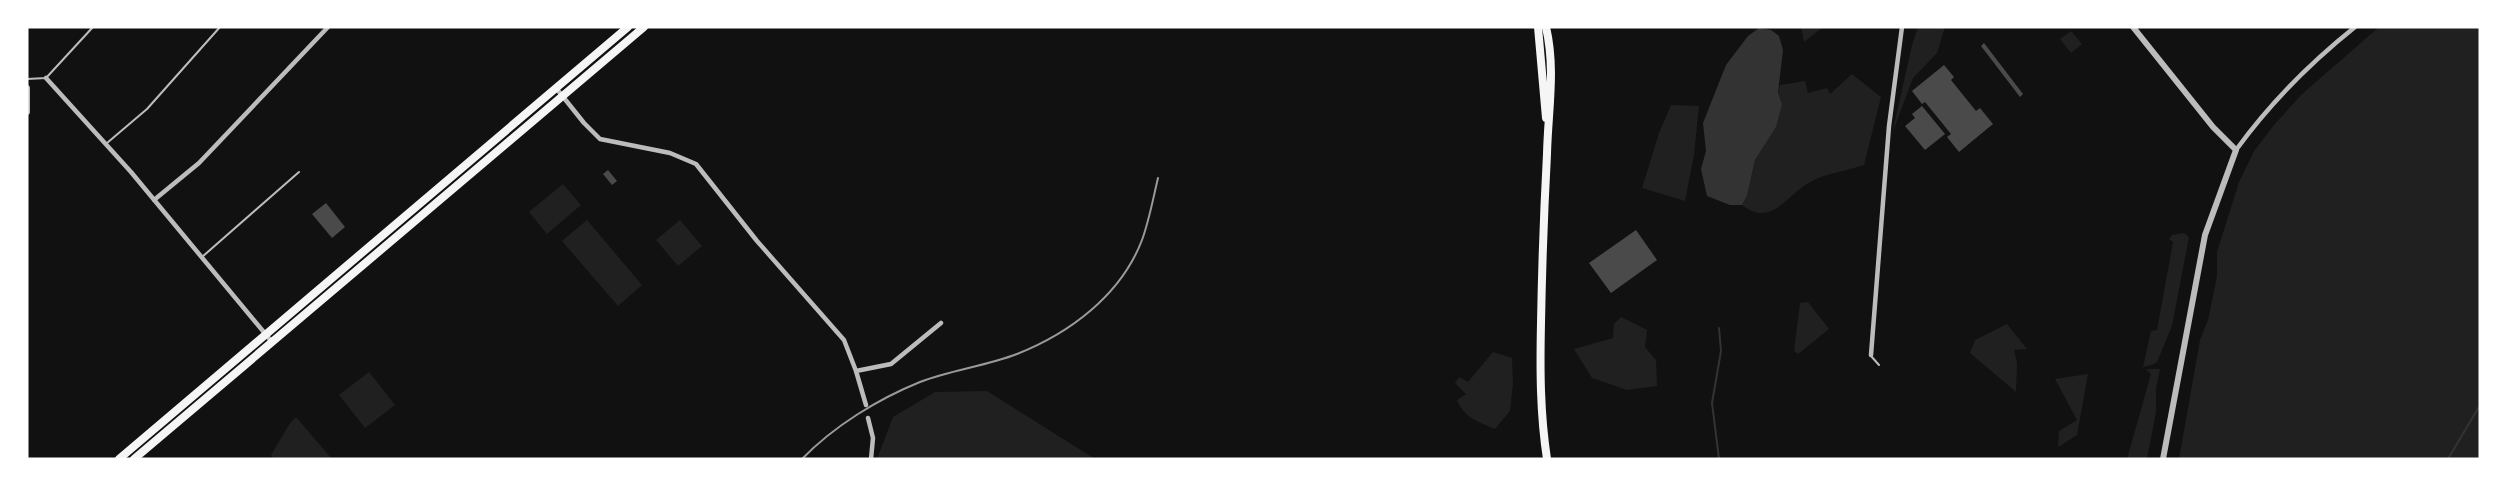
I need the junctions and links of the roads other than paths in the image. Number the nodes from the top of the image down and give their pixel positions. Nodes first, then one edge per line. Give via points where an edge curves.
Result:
1 (93, 27) edge
2 (220, 27) edge
3 (328, 27) edge
4 (628, 27) edge
5 (644, 27) edge
6 (1538, 27) edge
7 (1546, 27) edge
8 (1902, 27) edge
9 (2133, 27) edge
10 (2355, 27) edge
11 (46, 78) junction
12 (27, 79) edge
13 (27, 88) edge
14 (556, 88) junction
15 (562, 95) junction
16 (27, 112) edge
17 (1548, 131) junction
18 (105, 145) junction
19 (2236, 150) junction
20 (299, 172) dead end
21 (154, 200) junction
22 (201, 258) junction
23 (941, 323) dead end
24 (266, 334) junction
25 (272, 342) junction
26 (1871, 355) joint
27 (1879, 365) dead end
28 (856, 371) junction
29 (866, 405) dead end
30 (868, 418) dead end
31 (119, 459) edge
32 (134, 459) edge
33 (871, 459) edge
34 (1547, 459) edge
35 (2163, 459) edge

1 - 11 lane
2 - 18 lane via 147,109
3 - 21 street via 199,163
4 - 14 main road
5 - 15 main road
6 - 17 main road
7 - 17 main road via 1552,93
8 - 26 street via 1888,126
9 - 19 street
10 - 19 street via 2290,83
11 - 12 lane
11 - 18 street
13 - 16 street
14 - 15 street
14 - 24 main road
15 - 25 main road
15 - 28 street via 600,139 670,153 696,164 844,340
17 - 34 main road via 1540,384
18 - 21 street
19 - 35 street via 2205,235
20 - 22 lane
21 - 22 street
22 - 24 street
23 - 28 street via 891,364
24 - 25 street
24 - 31 main road
25 - 32 main road
26 - 27 lane
28 - 29 street
30 - 33 street via 873,438

